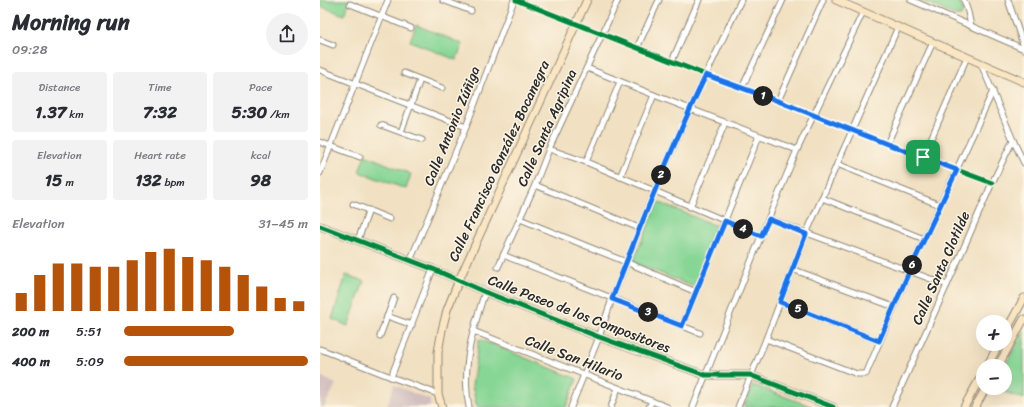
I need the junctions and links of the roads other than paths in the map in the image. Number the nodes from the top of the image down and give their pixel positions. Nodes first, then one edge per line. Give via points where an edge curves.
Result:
1 (388, 0) edge
2 (443, 0) edge
3 (515, 0) edge
4 (587, 0) edge
5 (618, 0) edge
6 (658, 0) edge
7 (699, 0) edge
8 (741, 0) edge
9 (783, 0) edge
10 (823, 0) edge
11 (836, 0) edge
12 (911, 0) edge
13 (964, 0) edge
14 (1010, 0) edge
15 (453, 2) edge
16 (350, 4) dead end
17 (471, 12) dead end
18 (863, 12) junction
19 (381, 16) junction
20 (576, 24) junction
21 (971, 26) junction
22 (898, 27) junction
23 (411, 28) dead end
24 (602, 34) junction
25 (320, 40) edge
26 (933, 42) junction
27 (333, 45) dead end
28 (637, 48) junction
29 (1024, 48) edge
30 (967, 57) junction
31 (672, 62) junction
32 (982, 64) junction
33 (587, 68) junction
34 (320, 70) edge
35 (404, 73) dead end
36 (706, 75) junction
37 (420, 80) junction
38 (620, 82) junction
39 (1024, 82) edge
40 (355, 83) junction
41 (442, 88) dead end
42 (742, 88) junction
43 (993, 91) junction
44 (654, 96) junction
45 (778, 101) junction
46 (411, 106) junction
47 (690, 109) junction
48 (814, 115) junction
49 (725, 123) junction
50 (382, 125) dead end
51 (466, 127) junction
52 (852, 130) junction
53 (401, 132) junction
54 (759, 136) junction
55 (422, 140) dead end
56 (1013, 140) junction
57 (320, 142) edge
58 (887, 144) junction
59 (330, 146) junction
60 (549, 149) junction
61 (797, 150) junction
62 (360, 157) dead end
63 (923, 157) junction
64 (586, 162) junction
65 (1024, 163) edge
66 (837, 164) junction
67 (957, 170) junction
68 (320, 173) edge
69 (620, 177) junction
70 (992, 183) junction
71 (535, 185) junction
72 (654, 192) junction
73 (822, 198) junction
74 (353, 204) dead end
75 (940, 205) junction
76 (690, 207) junction
77 (369, 210) junction
78 (390, 218) dead end
79 (520, 219) junction
80 (769, 219) junction
81 (725, 221) junction
82 (320, 226) edge
83 (639, 228) junction
84 (806, 234) junction
85 (761, 236) junction
86 (924, 238) junction
87 (358, 240) junction
88 (503, 255) junction
89 (410, 260) junction
90 (626, 262) junction
91 (498, 267) dead end
92 (433, 269) junction
93 (792, 269) junction
94 (909, 272) junction
95 (459, 280) junction
96 (947, 285) junction
97 (485, 292) junction
98 (696, 292) junction
99 (394, 298) dead end
100 (1024, 298) edge
101 (612, 299) junction
102 (780, 302) junction
103 (894, 307) junction
104 (387, 316) junction
105 (1024, 319) edge
106 (1012, 320) edge
107 (412, 325) junction
108 (682, 326) junction
109 (473, 331) junction
110 (700, 333) dead end
111 (380, 336) dead end
112 (599, 337) junction
113 (766, 339) junction
114 (879, 341) junction
115 (320, 349) edge
116 (1002, 359) edge
117 (584, 374) junction
118 (705, 375) junction
119 (750, 375) junction
120 (391, 377) junction
121 (976, 386) edge
122 (618, 388) junction
123 (438, 394) junction
124 (982, 395) edge
125 (652, 401) junction
126 (442, 407) edge
127 (469, 407) edge
128 (571, 407) edge
129 (611, 407) edge
130 (649, 407) edge
131 (667, 407) edge
132 (693, 407) edge
133 (738, 407) edge
134 (833, 407) edge
135 (892, 407) edge
136 (964, 407) edge
137 (975, 407) edge

1 - 19 street
2 - 15 street
3 - 20 street
3 - 51 street, Calle Antonio Zúñiga
4 - 20 street, Calle Francisco González Bocanegra
5 - 24 street, Calle Santa Agripina
6 - 28 street
7 - 31 street
8 - 36 street
9 - 42 street
10 - 45 street
11 - 18 street
12 - 21 street
13 - 21 street
14 - 29 street
15 - 17 street
16 - 19 street
18 - 22 street
18 - 48 street
19 - 23 street
19 - 40 street
20 - 24 street
20 - 95 street, Calle Francisco González Bocanegra
21 - 29 street
22 - 26 street
22 - 52 street
24 - 28 street
24 - 33 street, Calle Santa Agripina
25 - 27 street
26 - 30 street
26 - 58 street
28 - 31 street
30 - 32 street
30 - 63 street
31 - 36 street
32 - 39 street
32 - 43 street
33 - 38 street
33 - 60 street, Calle Santa Agripina
34 - 40 street
35 - 37 street
36 - 42 street
36 - 47 street
37 - 41 street
37 - 46 street
38 - 44 street
38 - 64 street
40 - 46 street
40 - 59 street
42 - 45 street
43 - 56 street
43 - 67 street
44 - 47 street
44 - 69 street
45 - 48 street
46 - 51 street
46 - 53 street
47 - 49 street
47 - 72 street
48 - 52 street
48 - 61 street
49 - 54 street
49 - 76 street
50 - 53 street
51 - 89 street, Calle Antonio Zúñiga
52 - 58 street
52 - 66 street
53 - 55 street
54 - 61 street
54 - 81 street
56 - 65 street
56 - 70 street, Calle Santa Clotilde
57 - 59 street
58 - 63 street
59 - 62 street
59 - 68 street
60 - 64 street
60 - 71 street, Calle Santa Agripina
61 - 80 street
63 - 67 street
64 - 69 street
66 - 73 street
66 - 75 street
67 - 70 street
67 - 75 street
69 - 72 street
70 - 96 street, Calle Santa Clotilde
71 - 79 street, Calle Santa Agripina
71 - 83 street
72 - 76 street
72 - 83 street
73 - 84 street
73 - 86 street
74 - 77 street
75 - 86 street
76 - 81 street
77 - 78 street
77 - 87 street
79 - 88 street, Calle Santa Agripina
79 - 90 street
80 - 84 street
80 - 85 street
81 - 85 street
81 - 98 street
82 - 87 street, Calle Paseo de los Compositores
83 - 90 street
84 - 93 street
84 - 94 street
85 - 118 street
86 - 94 street
87 - 89 street, Calle Paseo de los Compositores
88 - 91 street, Calle Santa Agripina
88 - 101 street
89 - 92 street, Calle Paseo de los Compositores
90 - 98 street
90 - 101 street
92 - 95 street, Calle Paseo de los Compositores
92 - 107 street
93 - 102 street
93 - 103 street
94 - 96 street
94 - 103 street
95 - 97 street, Calle Paseo de los Compositores
95 - 123 street, Calle Francisco González Bocanegra via 442,330 438,352
96 - 135 street, Calle Santa Clotilde
97 - 109 street
97 - 112 street, Calle Paseo de los Compositores
98 - 108 street
99 - 104 street
100 - 106 street
101 - 108 street
101 - 112 street
102 - 113 street
102 - 114 street
103 - 114 street
104 - 107 street
104 - 111 street
105 - 116 street
107 - 120 street
108 - 110 street
109 - 117 street, Calle San Hilario
109 - 127 street via 467,358
112 - 117 street
112 - 118 street, Calle Paseo de los Compositores
113 - 114 street via 857,374 867,372
113 - 119 street
115 - 120 street
117 - 122 street, Calle San Hilario
117 - 128 street
118 - 119 street, Calle Paseo de los Compositores
118 - 132 street
119 - 133 street
119 - 134 street, Calle Paseo de los Compositores
120 - 123 street
121 - 136 street
122 - 125 street, Calle San Hilario
122 - 129 street
123 - 126 street, Calle Francisco González Bocanegra
124 - 137 street
125 - 130 street
125 - 131 street, Calle San Hilario

